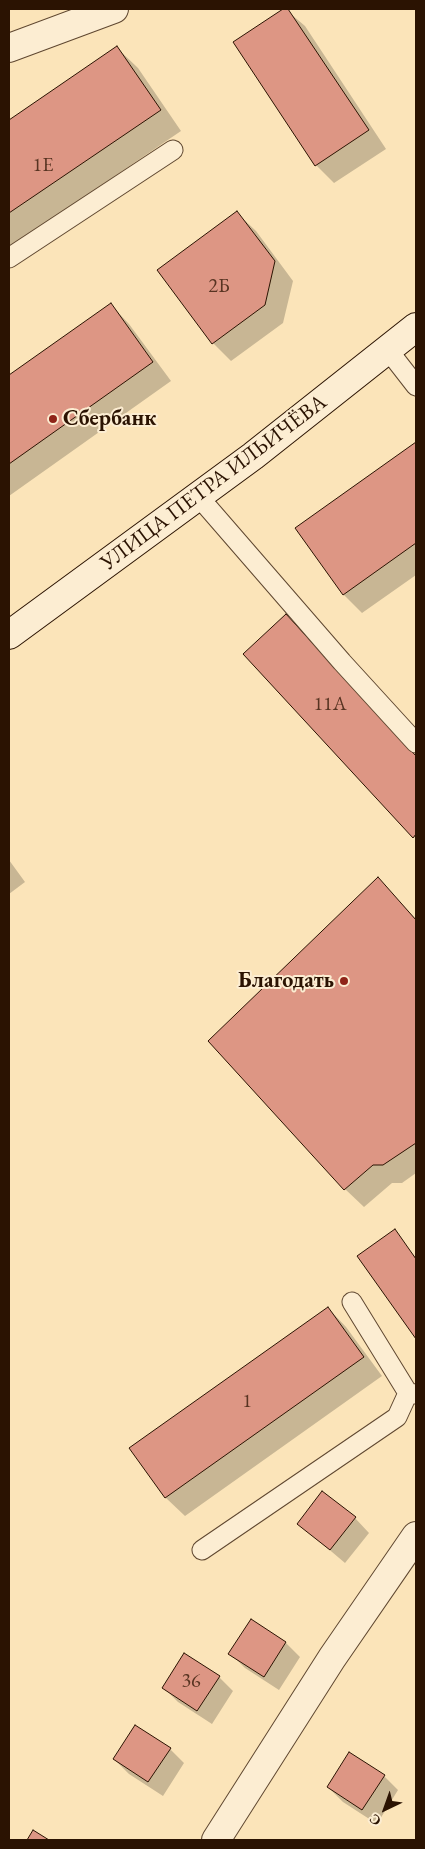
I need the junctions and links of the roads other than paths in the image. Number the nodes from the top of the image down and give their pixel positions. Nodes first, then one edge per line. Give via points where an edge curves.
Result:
1 (114, 9) edge
2 (9, 48) edge
3 (174, 150) dead end
4 (9, 258) edge
5 (416, 328) edge
6 (388, 350) junction
7 (416, 386) edge
8 (198, 496) junction
9 (9, 636) edge
10 (416, 743) edge
11 (352, 1302) dead end
12 (412, 1393) edge
13 (416, 1536) edge
14 (202, 1550) dead end
15 (216, 1840) edge

1 - 2 main road
3 - 4 lane
5 - 6 main road, УЛИЦА ПЕТРА ИЛЬИЧЁВА
6 - 7 lane
6 - 8 main road, УЛИЦА ПЕТРА ИЛЬИЧЁВА
8 - 9 main road, УЛИЦА ПЕТРА ИЛЬИЧЁВА
8 - 10 lane
11 - 12 lane
12 - 14 lane via 397,1417
13 - 15 main road via 332,1658

